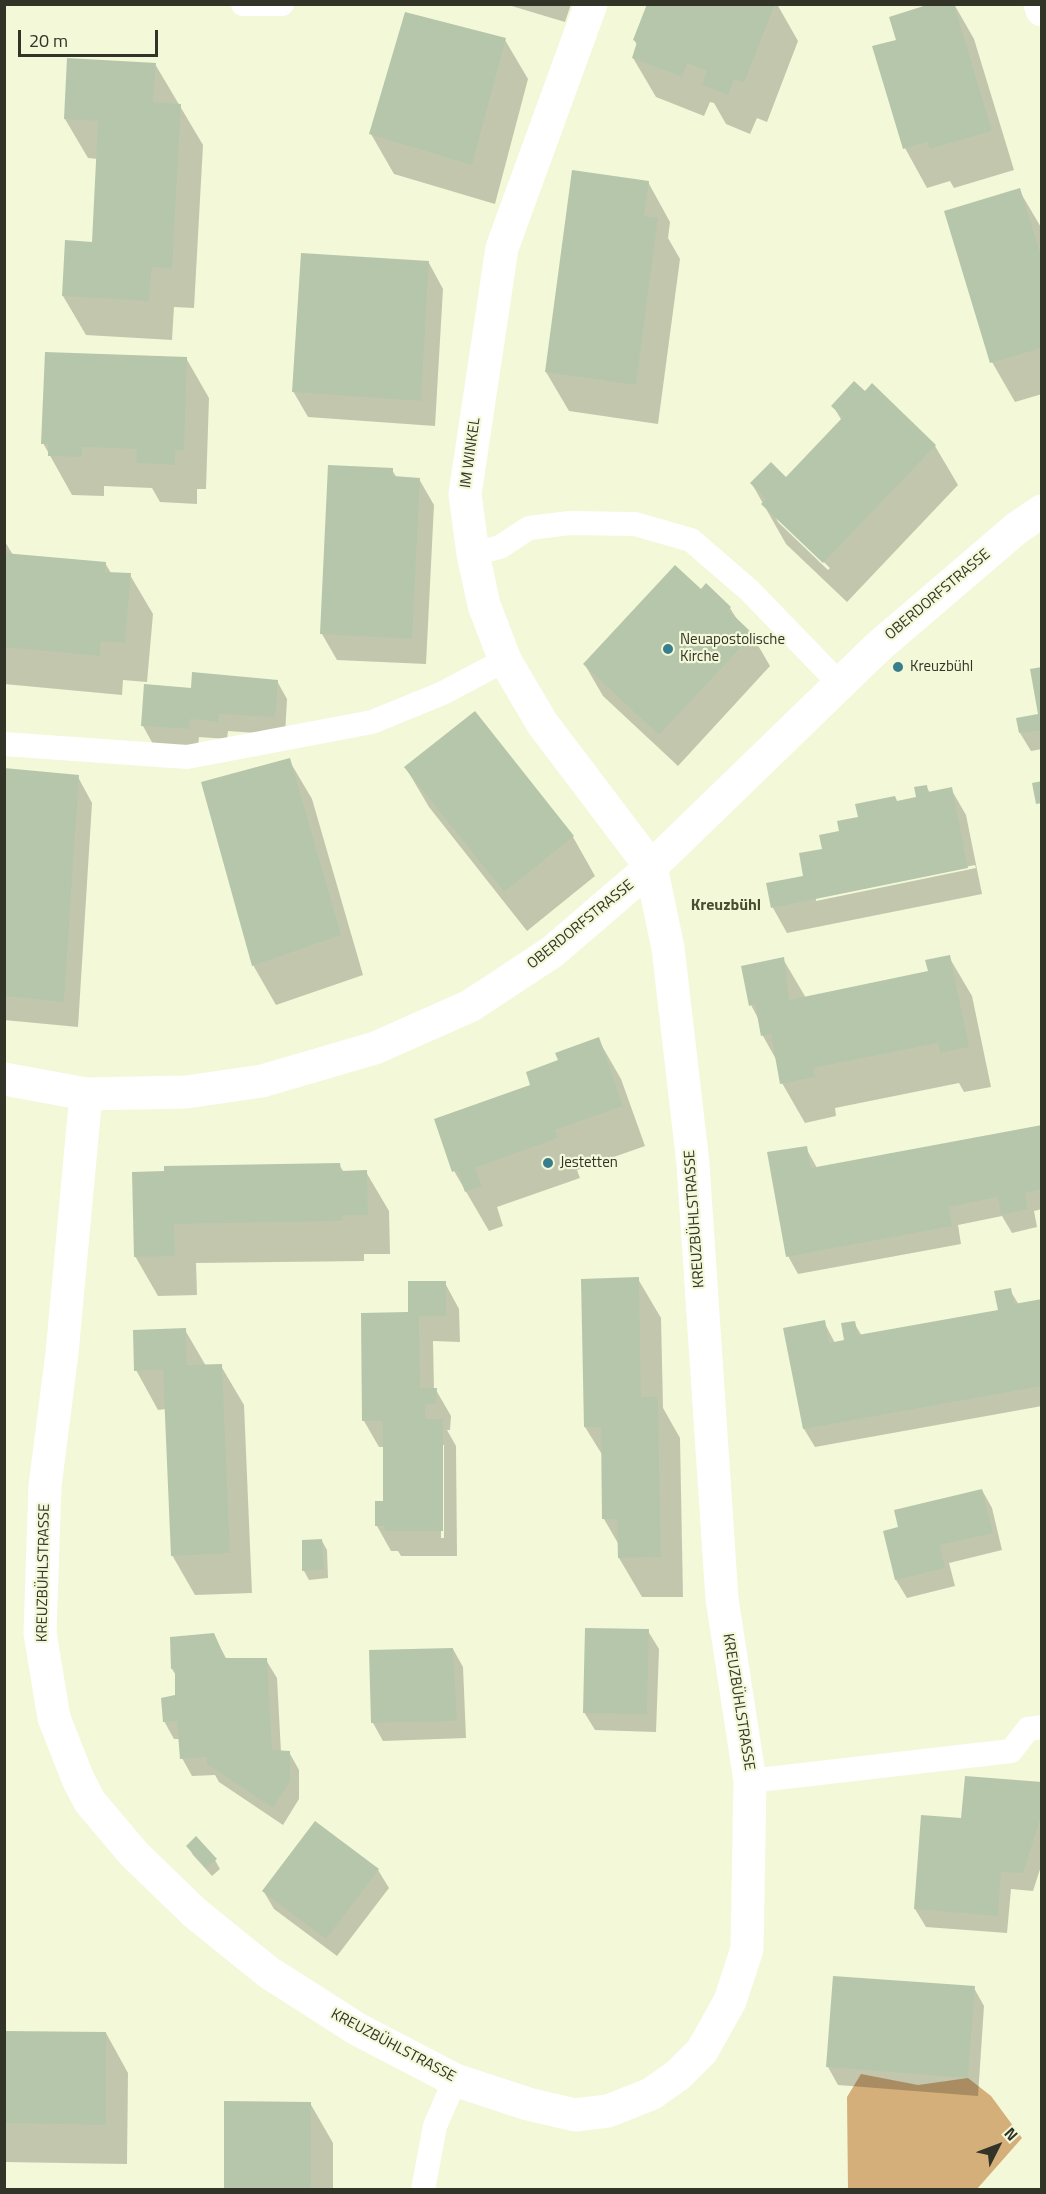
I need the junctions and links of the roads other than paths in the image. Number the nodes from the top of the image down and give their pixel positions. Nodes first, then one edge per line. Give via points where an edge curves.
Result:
1 (243, 4) edge
2 (282, 4) edge
3 (591, 4) edge
4 (1040, 4) edge
5 (1041, 10) edge
6 (1041, 511) edge
7 (473, 554) junction
8 (505, 660) junction
9 (839, 683) junction
10 (4, 744) edge
11 (651, 867) junction
12 (4, 1078) edge
13 (86, 1094) junction
14 (1041, 1726) edge
15 (750, 1781) junction
16 (455, 2080) junction
17 (423, 2190) edge

1 - 2 lane
3 - 7 street, IM WINKEL via 502,248 465,494
4 - 5 street
6 - 9 street, OBERDORFSTRASSE
7 - 8 street, IM WINKEL via 484,605
7 - 9 lane via 500,547 529,528 570,523 635,524 691,540 750,591
8 - 10 lane via 372,723 187,758
8 - 11 street, IM WINKEL via 542,723
9 - 11 street, OBERDORFSTRASSE
11 - 13 street, OBERDORFSTRASSE via 522,973 470,1006 375,1048 262,1081 186,1092
11 - 15 street, KREUZBÜHLSTRASSE via 668,948 693,1164 722,1599
12 - 13 street, OBERDORFSTRASSE
13 - 16 street, KREUZBÜHLSTRASSE via 44,1497 40,1633 54,1718 90,1802 134,1854 195,1913 268,1972 347,2023
14 - 15 lane via 1028,1729 1011,1751
15 - 16 street, KREUZBÜHLSTRASSE via 747,1949 730,2001 702,2051 651,2094 608,2111 575,2115
16 - 17 lane via 435,2126

